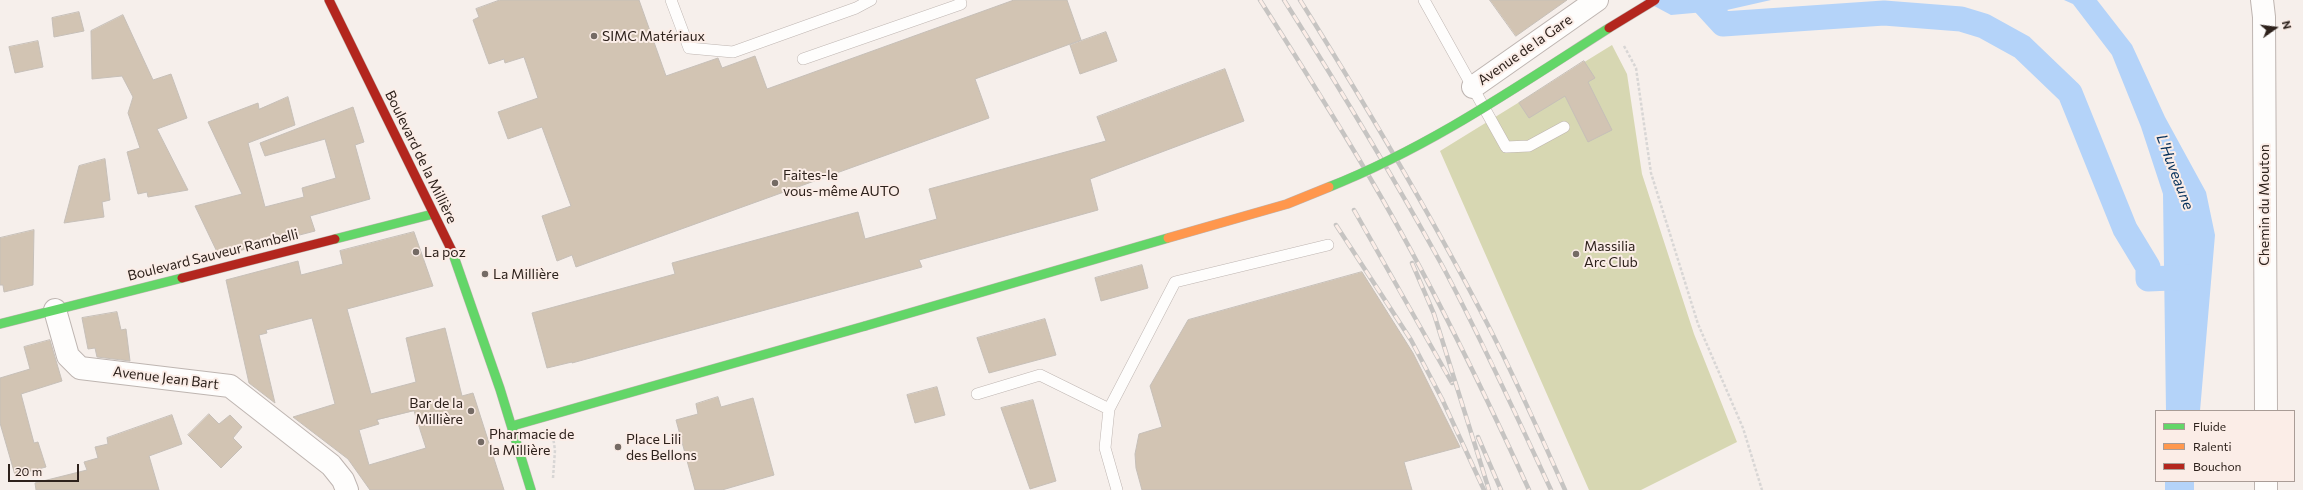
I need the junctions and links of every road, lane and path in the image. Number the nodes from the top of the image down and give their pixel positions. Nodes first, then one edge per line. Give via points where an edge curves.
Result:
1 (329, 0) edge
2 (671, 0) edge
3 (871, 0) edge
4 (960, 0) edge
5 (1424, 0) edge
6 (1597, 0) edge
7 (1656, 0) edge
8 (2262, 0) edge
9 (803, 58) dead end
10 (1636, 68) dead end
11 (1473, 87) junction
12 (1564, 127) dead end
13 (434, 214) junction
14 (1328, 245) dead end
15 (55, 310) junction
16 (0, 324) edge
17 (977, 394) dead end
18 (1109, 409) junction
19 (2266, 410) edge
20 (512, 426) junction
21 (553, 435) dead end
22 (554, 484) dead end
23 (346, 490) edge
24 (531, 490) edge
25 (1117, 490) edge
26 (1762, 490) edge

1 - 13 street, Boulevard de la Millière
2 - 3 lane via 689,48 733,52 856,8
4 - 9 lane via 961,4
5 - 11 lane
6 - 11 street, Avenue de la Gare
7 - 20 street, bridge via 1497,101 1416,148 1353,178 1288,204
8 - 19 street, Chemin du Mouton
10 - 26 path via 1651,173 1698,324 1743,428
11 - 12 lane via 1506,147 1529,146
13 - 15 street, Boulevard Sauveur Rambelli
13 - 20 street, Boulevard de la Millière via 453,253
14 - 18 lane via 1175,282
15 - 16 street, Boulevard Sauveur Rambelli
15 - 23 street, Avenue Jean Bart via 68,356 80,368 230,386 331,465 343,480
17 - 18 lane via 1040,375
18 - 25 lane via 1105,448
20 - 24 street, Boulevard de la Millière
21 - 22 path

